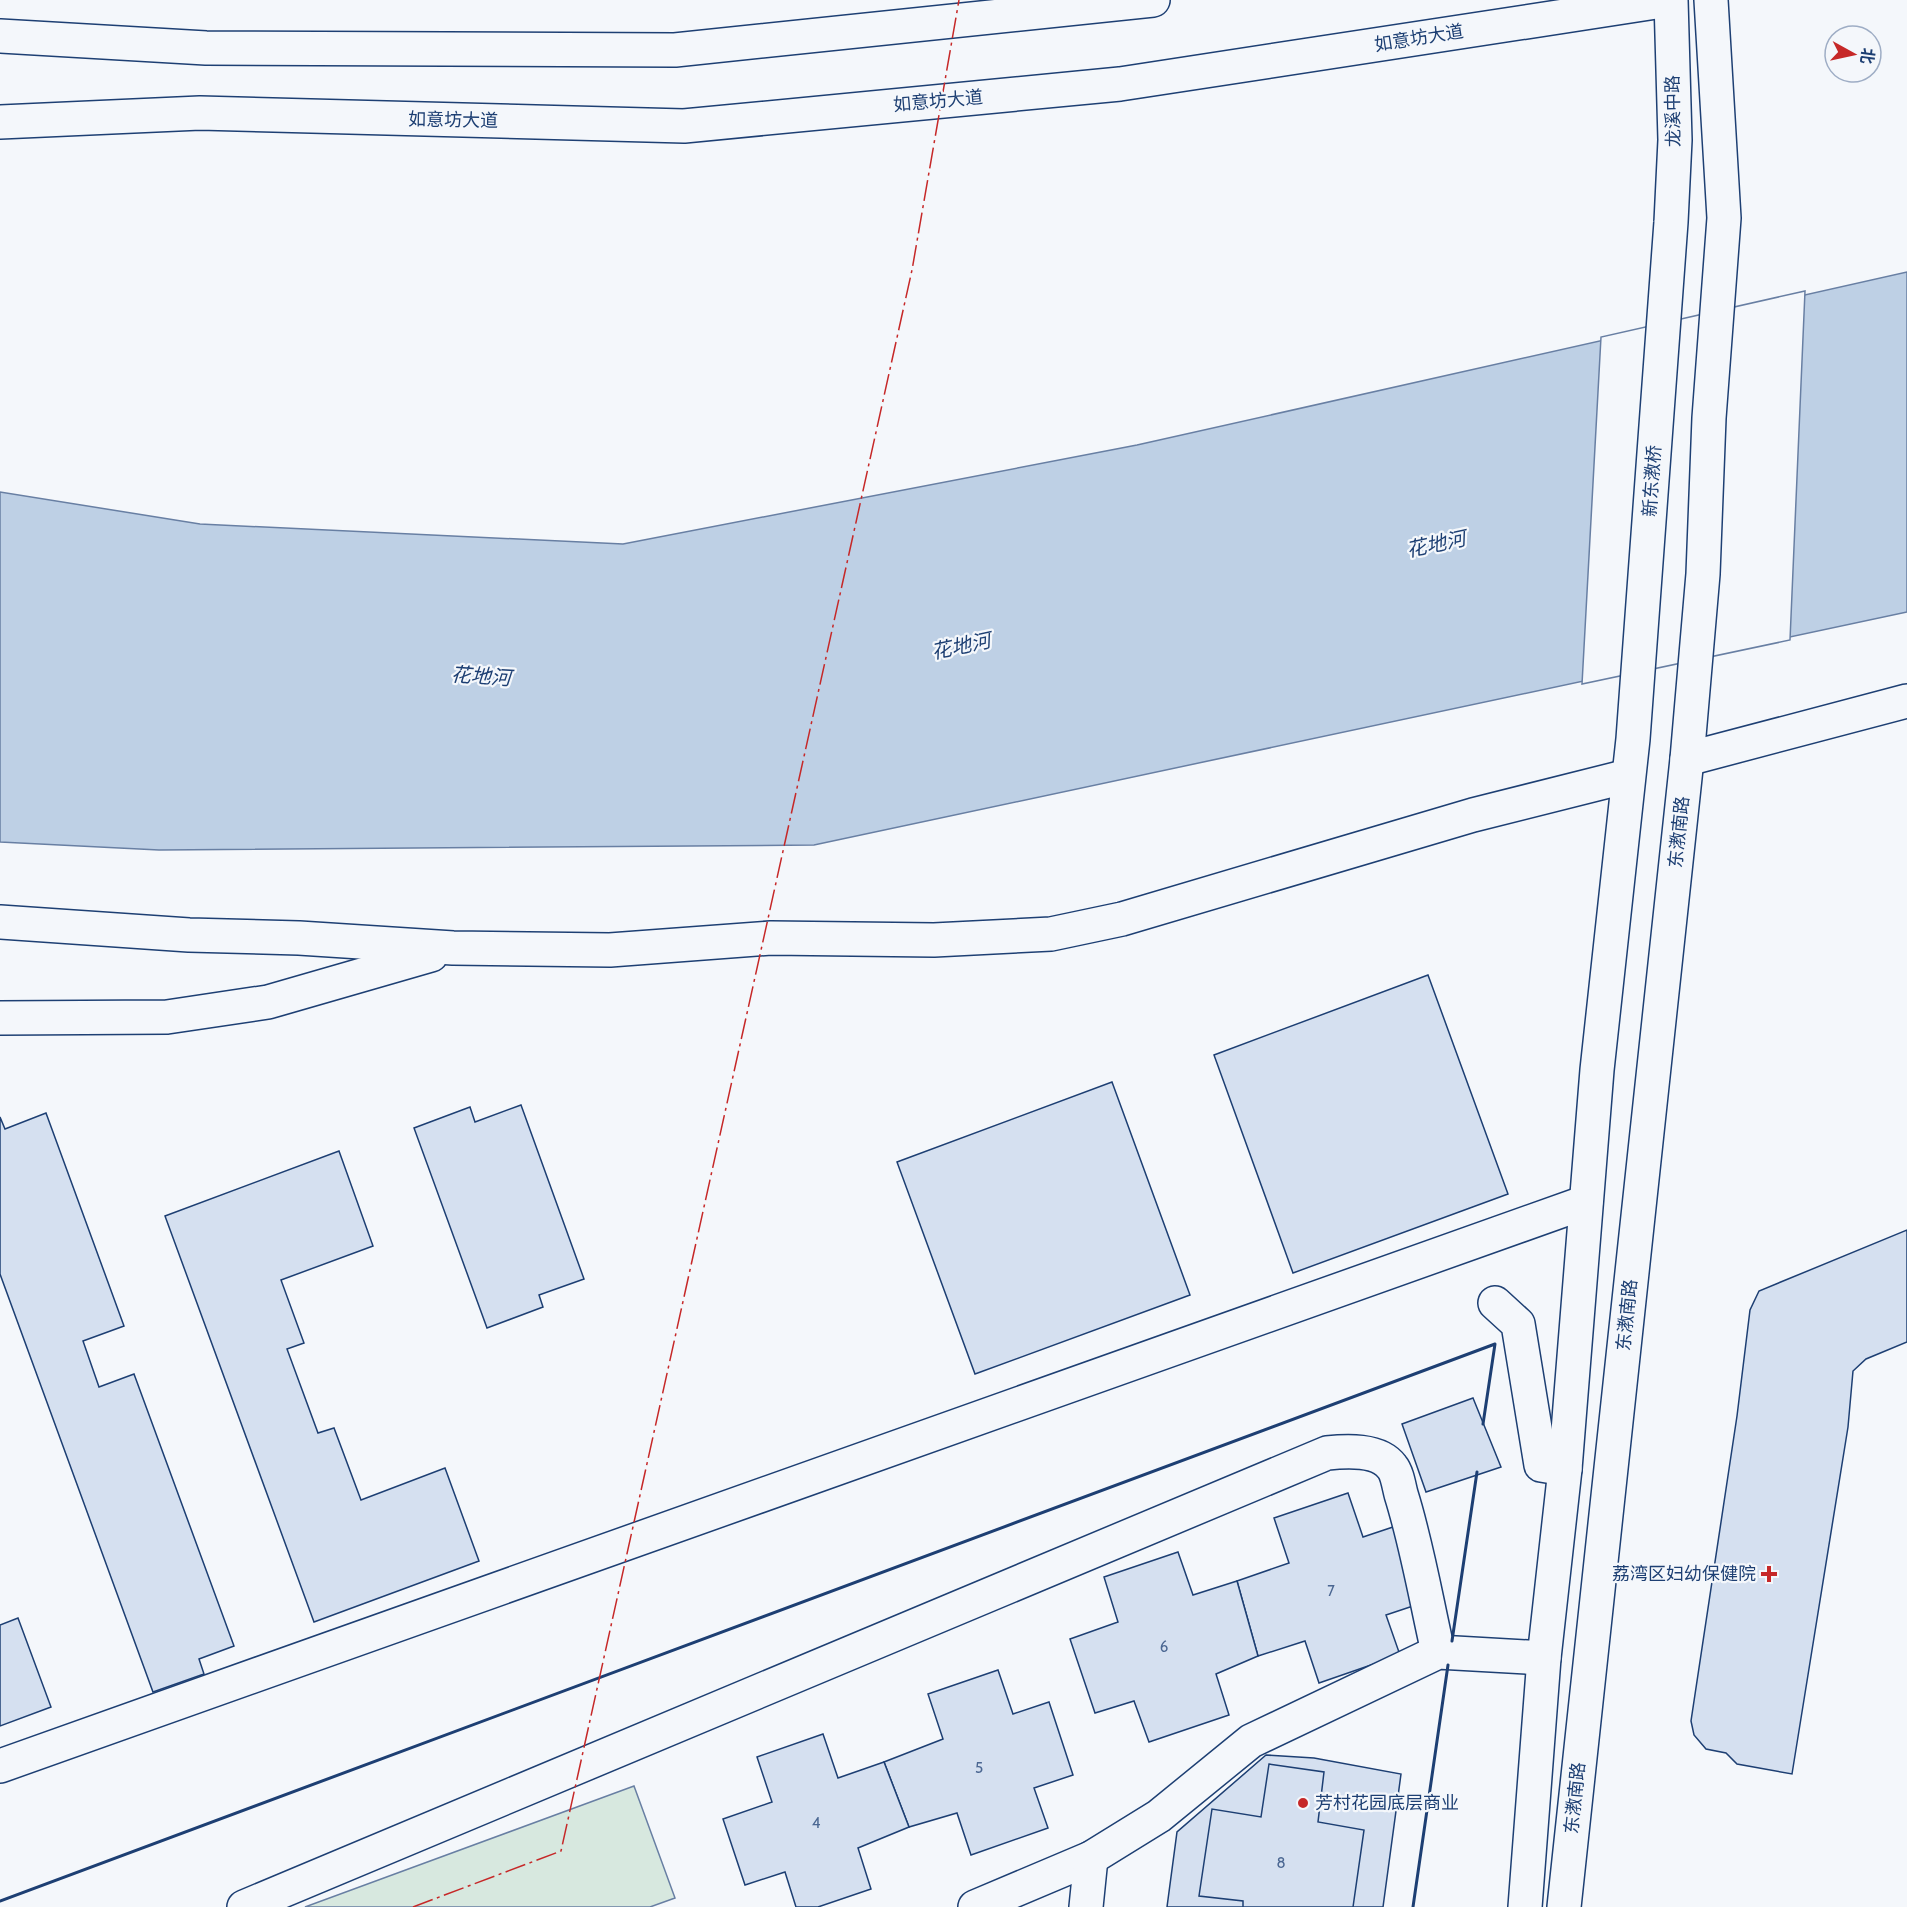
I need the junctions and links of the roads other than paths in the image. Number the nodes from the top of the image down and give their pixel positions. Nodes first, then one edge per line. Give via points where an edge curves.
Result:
1 (1153, 0) edge
2 (1670, 0) edge
3 (1711, 0) edge
4 (0, 36) edge
5 (0, 122) edge
6 (1671, 222) joint
7 (1907, 700) edge
8 (1687, 759) junction
9 (1628, 776) junction
10 (0, 922) edge
11 (453, 948) junction
12 (0, 1018) edge
13 (1586, 1202) junction
14 (1495, 1303) dead end
15 (1565, 1469) junction
16 (1438, 1652) junction
17 (1544, 1658) junction
18 (0, 1766) edge
19 (1091, 1858) junction
20 (244, 1907) edge
21 (975, 1907) edge
22 (1086, 1907) edge
23 (1526, 1907) edge
24 (1564, 1907) edge

1 - 4 street via 675,50 206,48
2 - 5 street, 如意坊大道 via 1120,84 684,126 200,113
2 - 6 street, 龙溪中路 via 1675,140
3 - 8 street, 东漖南路 via 1724,218 1709,418 1703,574
6 - 9 street, 新东漖桥
7 - 8 street
8 - 24 street, 东漖南路
9 - 11 street via 1473,815 1122,919 1051,934 934,940 771,938 610,950
9 - 13 street
10 - 11 street
11 - 12 street via 268,1002 167,1017
13 - 15 street
13 - 18 street
14 - 15 street via 1518,1324 1541,1465
15 - 17 street
16 - 17 street
16 - 19 street via 1251,1740 1159,1816
16 - 20 street via 1393,1467 1363,1454 1327,1453
17 - 23 street
19 - 21 street
19 - 22 street

